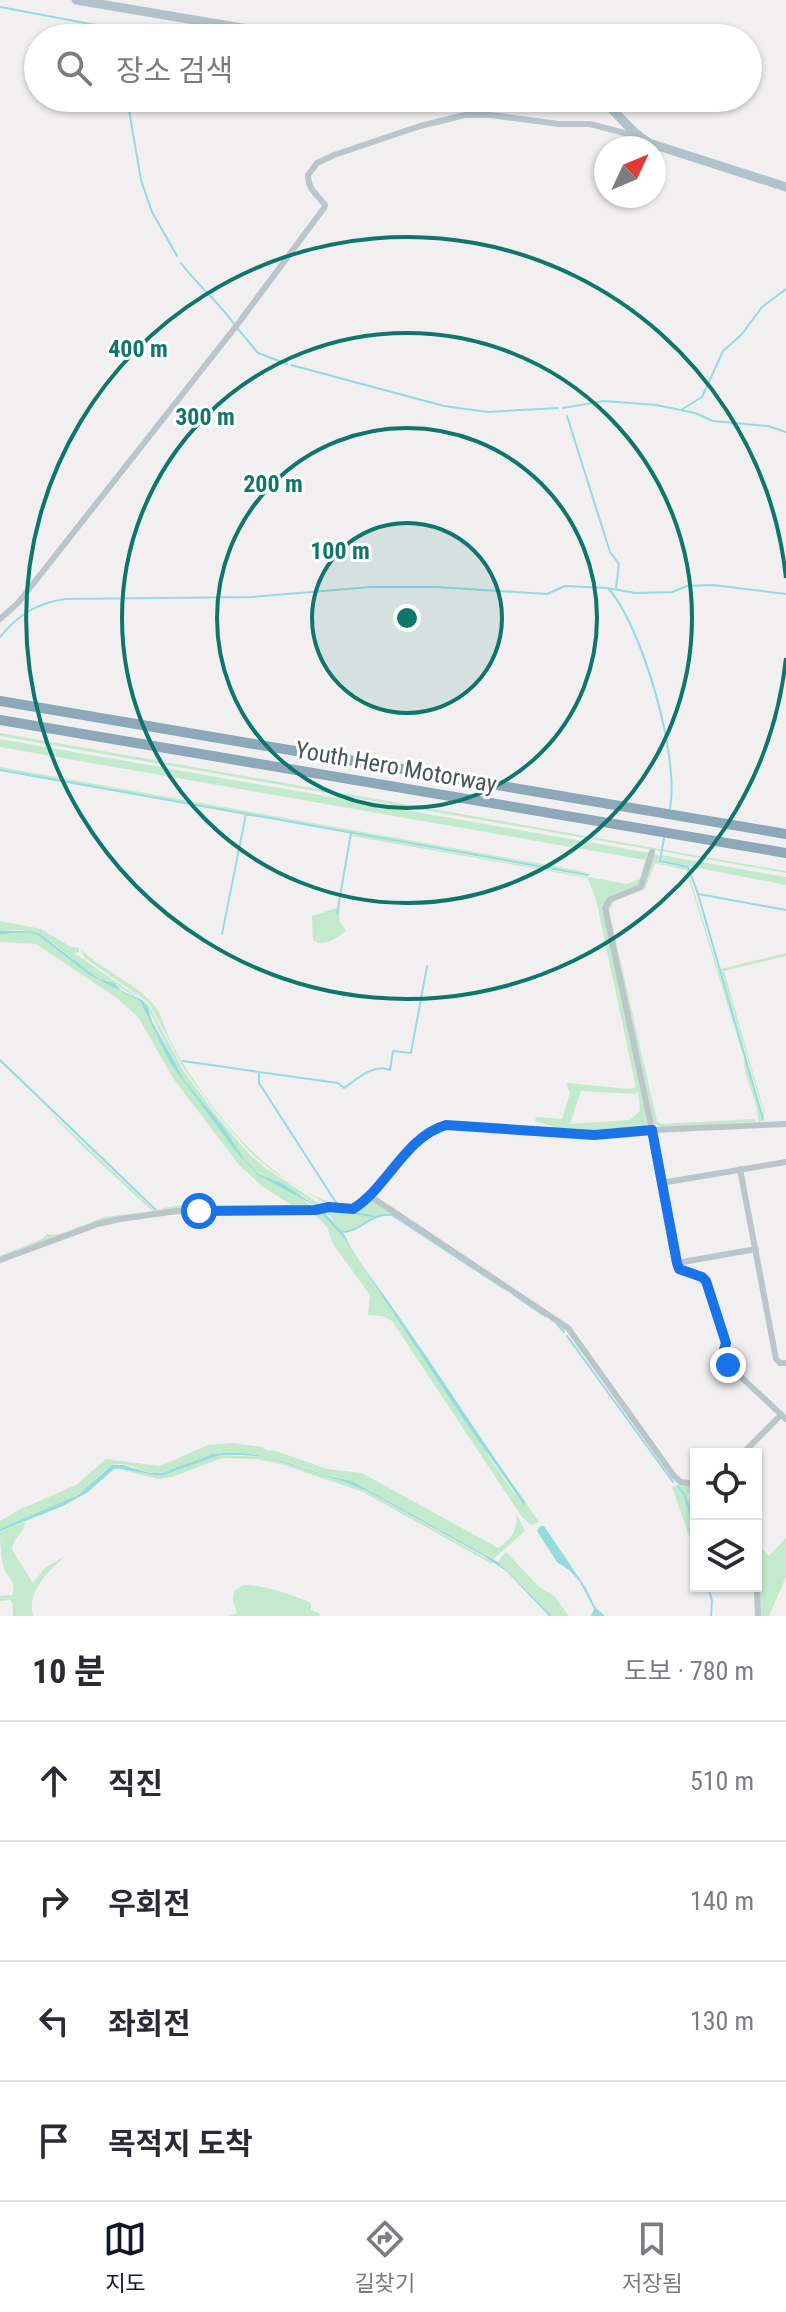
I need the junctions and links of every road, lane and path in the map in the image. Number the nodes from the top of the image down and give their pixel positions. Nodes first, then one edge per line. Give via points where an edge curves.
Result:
1 (76, 0) edge
2 (218, 24) edge
3 (615, 112) edge
4 (634, 136) edge
5 (639, 136) edge
6 (666, 146) edge
7 (786, 187) edge
8 (0, 619) edge
9 (0, 701) edge
10 (0, 720) edge
11 (786, 834) edge
12 (652, 852) dead end
13 (786, 853) edge
14 (786, 1124) edge
15 (652, 1130) junction
16 (786, 1162) edge
17 (740, 1169) junction
18 (661, 1183) junction
19 (370, 1196) junction
20 (756, 1249) junction
21 (0, 1260) edge
22 (677, 1263) junction
23 (786, 1363) edge
24 (784, 1417) edge
25 (749, 1448) edge
26 (690, 1483) edge
27 (757, 1592) edge
28 (758, 1616) edge

1 - 2 main road
3 - 5 main road
4 - 8 street via 590,124 465,115 317,163 308,179 324,208 197,376
6 - 7 main road
9 - 11 highway, Youth Hero Motorway
10 - 13 highway, Youth Hero Motorway
12 - 15 street via 641,887 609,900 605,908
14 - 15 street
15 - 18 street
15 - 19 street via 594,1135 446,1125 423,1137
16 - 17 street
17 - 18 street
17 - 20 street
18 - 22 street
19 - 21 street via 353,1209 177,1211 120,1219
19 - 26 street via 568,1328 674,1476
20 - 22 street
20 - 23 street via 776,1359
22 - 24 street via 679,1269 706,1281 726,1343 722,1357
24 - 25 street
27 - 28 street

